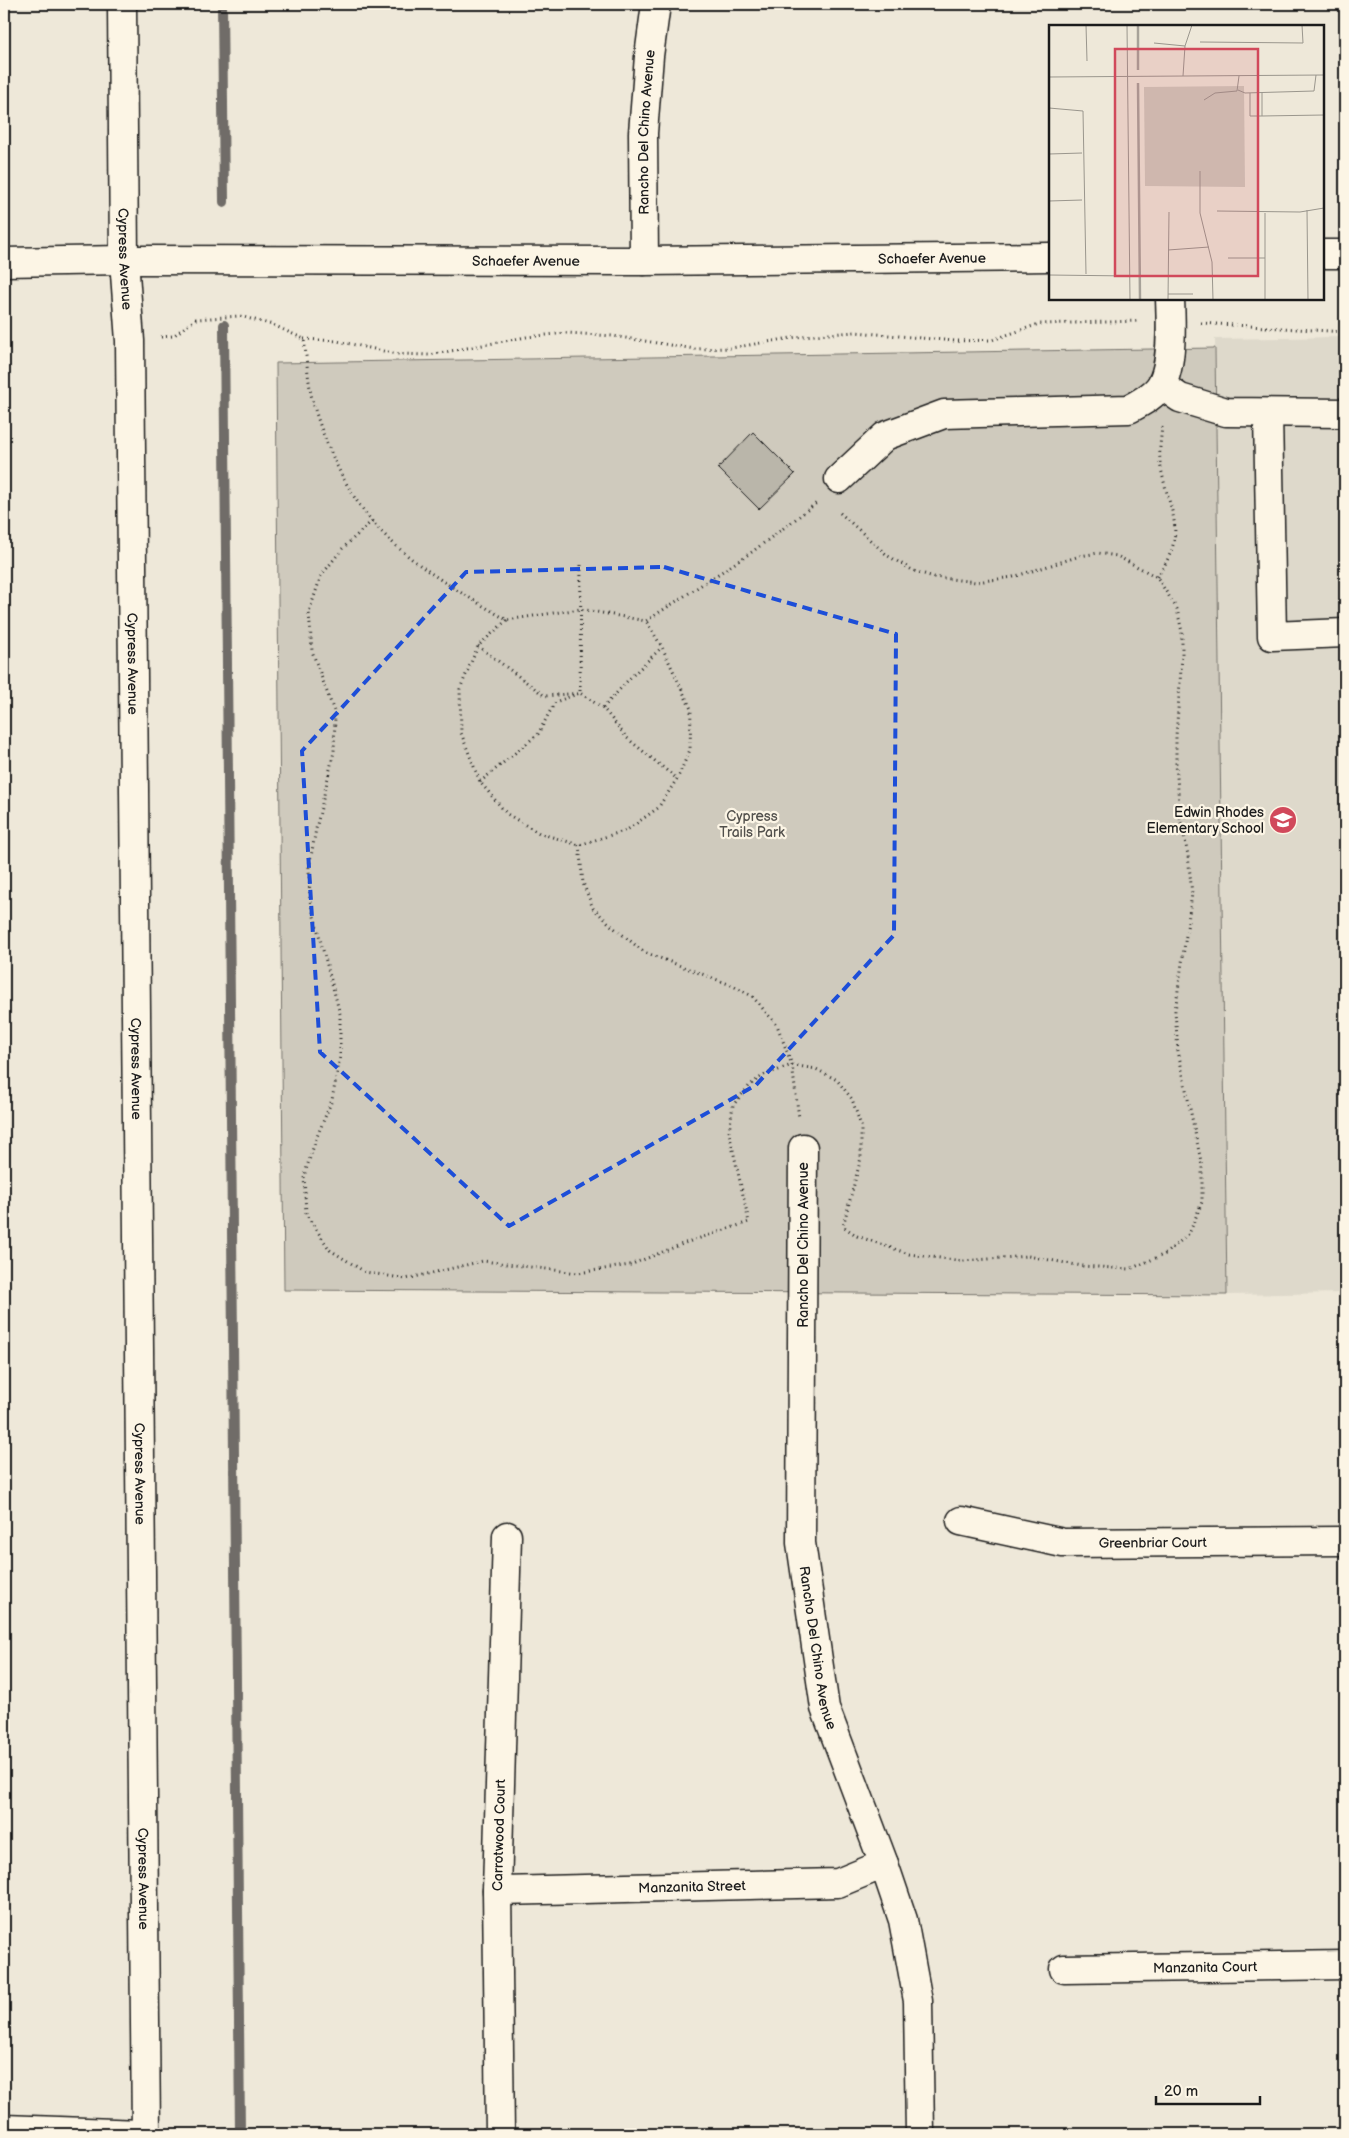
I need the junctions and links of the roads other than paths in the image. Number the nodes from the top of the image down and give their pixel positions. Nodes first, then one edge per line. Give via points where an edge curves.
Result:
1 (122, 4) edge
2 (656, 4) edge
3 (1324, 254) edge
4 (1345, 254) edge
5 (1049, 257) edge
6 (124, 260) junction
7 (644, 261) junction
8 (4, 262) edge
9 (1171, 310) edge
10 (1170, 391) junction
11 (1268, 413) junction
12 (1345, 413) edge
13 (832, 489) road end
14 (1345, 633) edge
15 (804, 1148) road end
16 (961, 1521) dead end
17 (506, 1536) dead end
18 (1345, 1541) edge
19 (884, 1864) junction
20 (496, 1891) junction
21 (1345, 1965) edge
22 (1064, 1969) dead end
23 (4, 2129) edge
24 (141, 2134) edge
25 (146, 2134) edge
26 (500, 2134) edge
27 (920, 2134) edge

1 - 6 street, Cypress Avenue
2 - 7 street, Rancho Del Chino Avenue via 643,133
3 - 4 street
5 - 7 street, Schaefer Avenue
6 - 7 street, Schaefer Avenue
6 - 8 street, Schaefer Avenue
6 - 25 street, Cypress Avenue via 130,341
9 - 10 street
10 - 11 street via 1226,412
10 - 13 street via 1130,409 944,414 886,436
11 - 12 street
11 - 14 street via 1272,636
15 - 19 street, Rancho Del Chino Avenue via 801,1543 825,1708
16 - 18 street, Greenbriar Court via 1063,1543
17 - 20 street, Carrotwood Court
19 - 20 street, Manzanita Street via 838,1883
19 - 27 street, Rancho Del Chino Avenue via 903,1920 918,2001
20 - 26 street, Carrotwood Court
21 - 22 street, Manzanita Court
23 - 24 street

